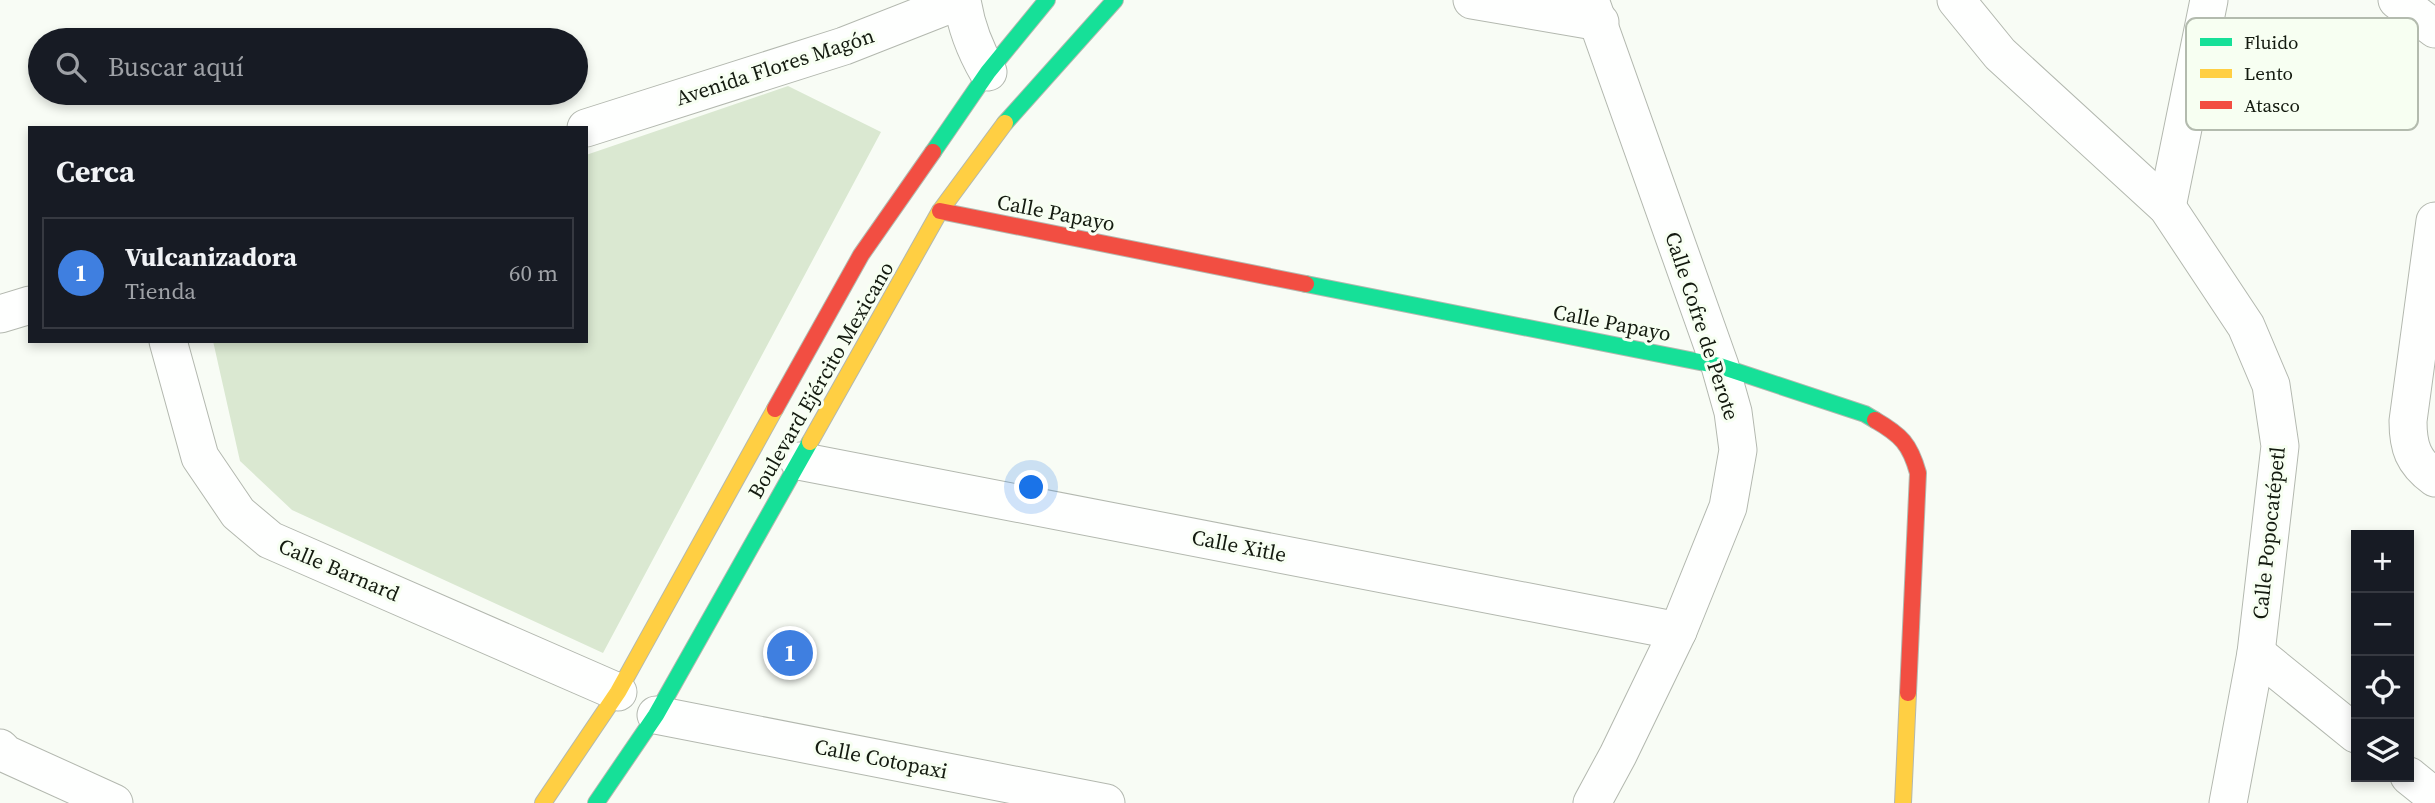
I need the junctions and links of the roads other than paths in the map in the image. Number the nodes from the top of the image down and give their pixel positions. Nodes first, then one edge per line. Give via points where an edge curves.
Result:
1 (961, 0) edge
2 (1047, 0) edge
3 (1115, 0) edge
4 (1472, 0) edge
5 (1956, 0) edge
6 (2209, 0) edge
7 (2397, 0) edge
8 (1595, 11) edge
9 (2205, 18) edge
10 (2435, 29) edge
11 (988, 72) junction
12 (2186, 111) edge
13 (588, 127) edge
14 (2166, 207) junction
15 (940, 211) junction
16 (2435, 221) edge
17 (28, 306) edge
18 (0, 314) edge
19 (169, 343) edge
20 (1720, 366) junction
21 (799, 461) junction
22 (2435, 478) edge
23 (1678, 631) junction
24 (2256, 653) junction
25 (618, 692) junction
26 (656, 715) junction
27 (2351, 730) edge
28 (0, 748) edge
29 (2414, 780) edge
30 (2435, 797) edge
31 (114, 803) edge
32 (542, 803) edge
33 (596, 803) edge
34 (1106, 803) edge
35 (1592, 803) edge
36 (1903, 803) edge
37 (2228, 803) edge

1 - 11 street, Avenida Flores Magón via 974,49
1 - 13 street, Avenida Flores Magón via 844,46
2 - 11 main road, Boulevard Ejército Mexicano
3 - 15 main road, Boulevard Ejército Mexicano via 997,132
4 - 8 street
5 - 14 street, Calle Popocatépetl via 2000,54
6 - 9 street
7 - 10 street
8 - 20 street, Calle Cofre de Perote
11 - 25 main road, Boulevard Ejército Mexicano via 861,255
12 - 14 street
14 - 24 street, Calle Popocatépetl via 2246,326 2271,385 2280,446
15 - 20 main road, Calle Papayo
15 - 21 main road, Boulevard Ejército Mexicano
16 - 22 street via 2408,421 2408,443 2422,468
17 - 18 street
19 - 25 street, Calle Barnard via 200,457 238,513 270,540
20 - 23 street, Calle Cofre de Perote via 1738,450 1728,507
20 - 36 main road, Calle Papayo via 1866,414 1893,430 1912,451 1918,473
21 - 23 street, Calle Xitle
21 - 26 main road, Boulevard Ejército Mexicano
23 - 35 street, Calle Cofre de Perote
24 - 27 street
24 - 37 street, Calle Popocatépetl
25 - 32 main road, Boulevard Ejército Mexicano
26 - 33 main road, Boulevard Ejército Mexicano
26 - 34 street, Calle Cotopaxi
28 - 31 street
29 - 30 street

